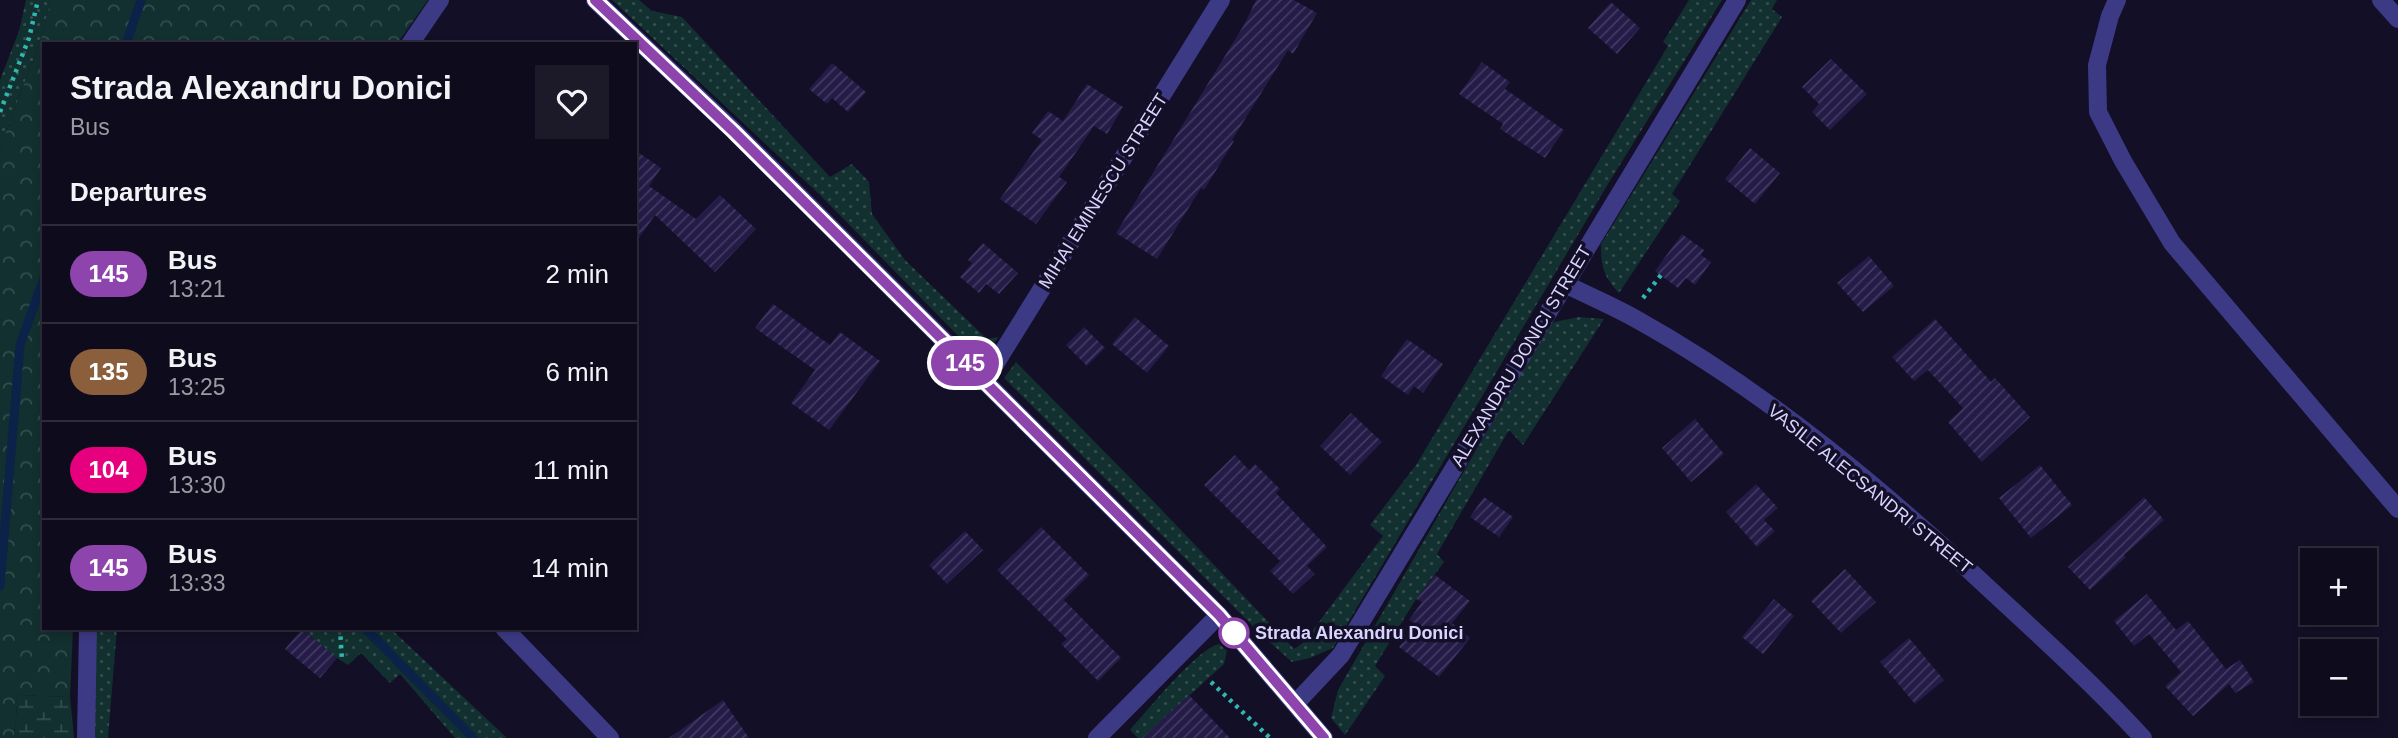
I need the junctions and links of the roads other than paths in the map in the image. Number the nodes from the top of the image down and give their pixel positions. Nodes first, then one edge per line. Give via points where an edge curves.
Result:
1 (440, 0) edge
2 (595, 0) edge
3 (1221, 0) edge
4 (1737, 0) edge
5 (2117, 0) edge
6 (2381, 0) edge
7 (2398, 19) edge
8 (411, 42) edge
9 (1565, 284) junction
10 (984, 382) junction
11 (2398, 509) edge
12 (1219, 615) junction
13 (88, 630) edge
14 (506, 630) edge
15 (1295, 705) junction
16 (86, 738) edge
17 (610, 738) edge
18 (1097, 738) edge
19 (1324, 738) edge
20 (2143, 738) edge

1 - 8 street
2 - 10 street
3 - 10 street, MIHAI EMINESCU STREET
4 - 9 street, ALEXANDRU DONICI STREET
5 - 11 street via 2097,65 2098,111 2123,161 2172,243
6 - 7 street
9 - 15 street, ALEXANDRU DONICI STREET via 1341,655
9 - 20 street, VASILE ALECSANDRI STREET via 1708,362 1818,442 1933,536 2096,687
10 - 12 street
12 - 15 street
12 - 18 street
13 - 16 street
14 - 17 street
15 - 19 street

